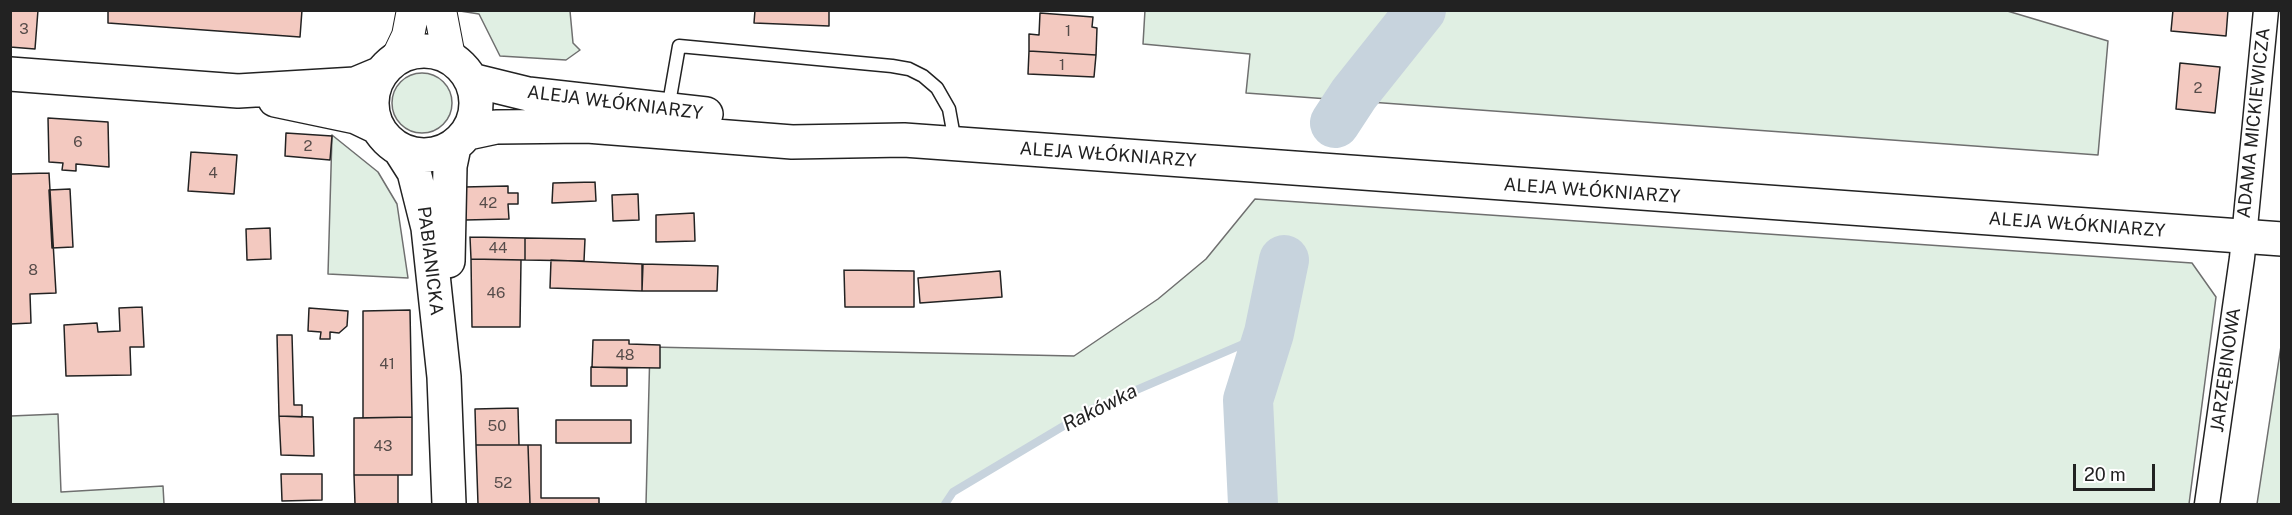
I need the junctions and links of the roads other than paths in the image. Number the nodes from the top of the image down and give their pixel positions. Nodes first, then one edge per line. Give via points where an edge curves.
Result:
1 (413, 10) edge
2 (440, 10) edge
3 (2271, 12) edge
4 (389, 65) junction
5 (460, 68) junction
6 (10, 74) edge
7 (238, 91) junction
8 (667, 121) junction
9 (377, 127) junction
10 (461, 140) junction
11 (955, 143) junction
12 (400, 150) junction
13 (2243, 236) junction
14 (2282, 239) edge
15 (444, 377) junction
16 (449, 504) edge
17 (2207, 504) edge

1 - 4 street via 408,36
2 - 5 street
3 - 13 street, ADAMA MICKIEWICZA
4 - 5 main road via 419,51 434,52
4 - 7 main road via 355,84
4 - 9 main road via 372,94
5 - 8 main road, ALEJA WŁÓKNIARZY via 528,94
5 - 10 main road via 476,94 476,114
6 - 7 main road
7 - 9 main road via 356,117
8 - 10 main road, ALEJA WŁÓKNIARZY via 525,126
8 - 11 main road, ALEJA WŁÓKNIARZY via 792,142
8 - 11 lane via 679,46 909,69 944,97
9 - 12 main road via 386,141
10 - 12 main road via 436,155 416,156
10 - 15 main road, PABIANICKA via 450,166
11 - 13 main road, ALEJA WŁÓKNIARZY
12 - 15 main road, PABIANICKA via 414,172 428,228
13 - 14 main road, ALEJA WŁÓKNIARZY
13 - 17 street, JARZĘBINOWA
15 - 16 main road, PABIANICKA

